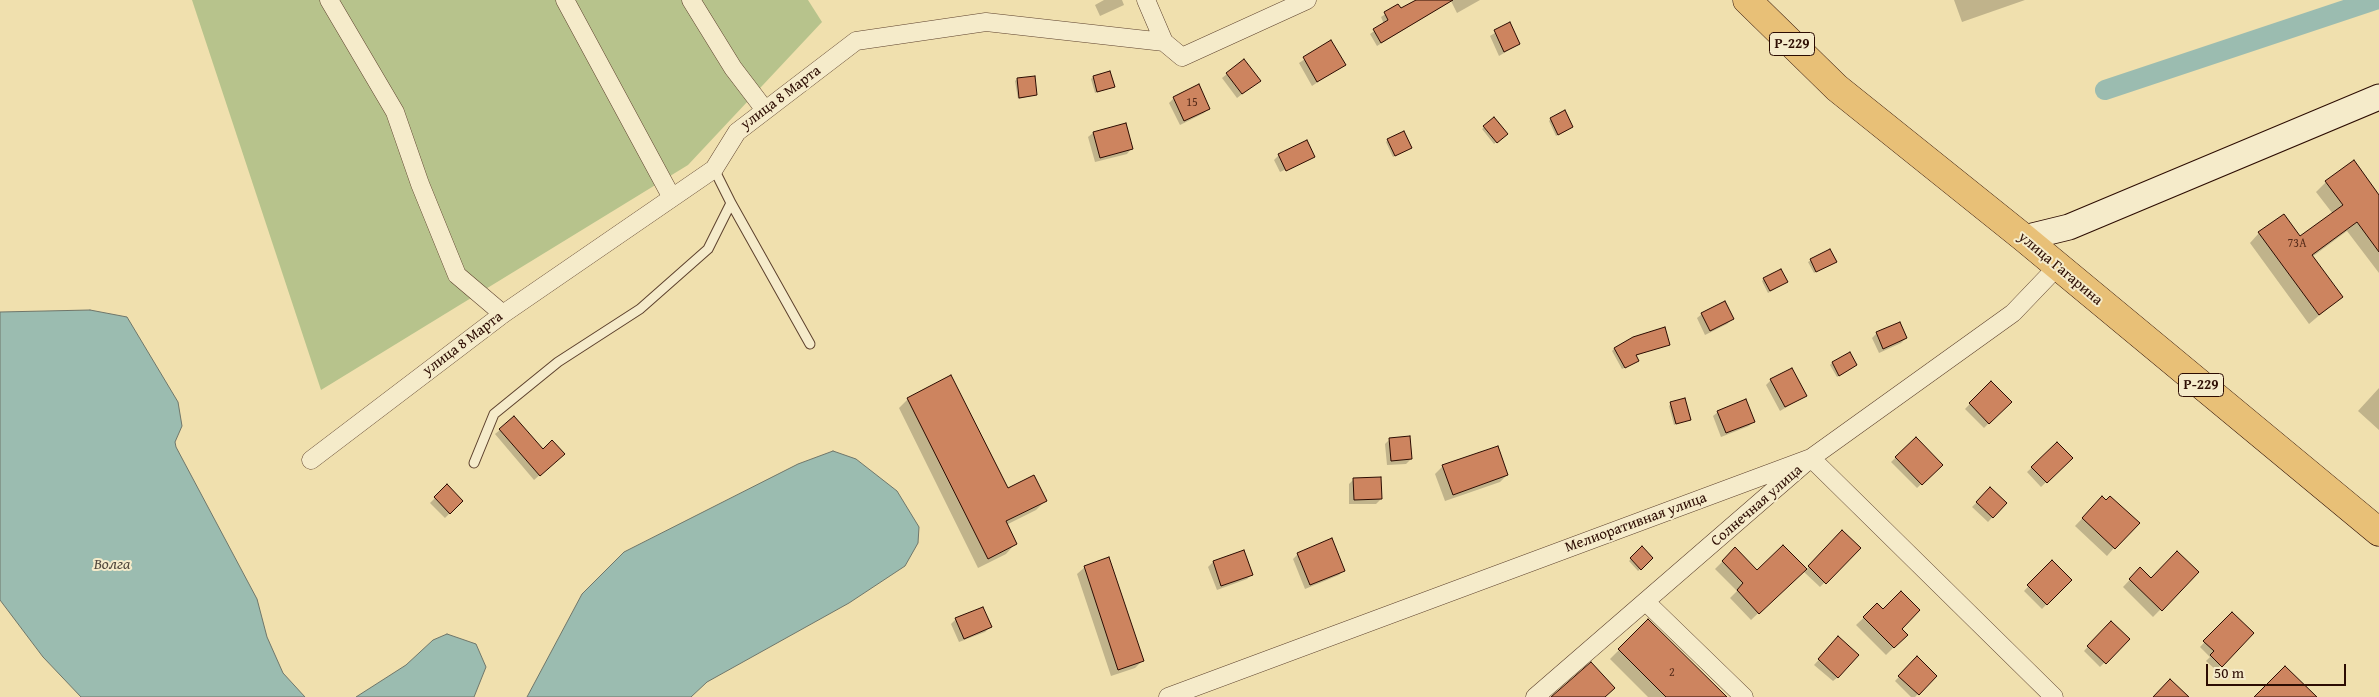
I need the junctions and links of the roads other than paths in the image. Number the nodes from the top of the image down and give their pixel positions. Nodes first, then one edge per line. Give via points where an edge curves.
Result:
1 (329, 0) edge
2 (565, 0) edge
3 (691, 0) edge
4 (1146, 0) edge
5 (1306, 0) edge
6 (1747, 0) edge
7 (1164, 42) junction
8 (2379, 97) edge
9 (765, 110) junction
10 (714, 169) junction
11 (672, 198) junction
12 (731, 203) junction
13 (2024, 238) junction
14 (2057, 267) junction
15 (503, 314) junction
16 (810, 344) dead end
17 (1811, 458) junction
18 (311, 460) dead end
19 (474, 462) dead end
20 (2379, 532) edge
21 (1647, 603) junction
22 (1168, 697) edge
23 (1535, 697) edge
24 (1744, 697) edge
25 (2054, 697) edge

1 - 15 street via 395,112 457,275
2 - 11 street
3 - 9 street via 733,68
4 - 7 street
5 - 7 street via 1182,57
6 - 13 main road, улица Гагарина / Р-229 via 1837,88
7 - 9 street, улица 8 Марта via 986,22 856,41
8 - 13 street via 2070,226
9 - 10 street, улица 8 Марта via 737,132
10 - 11 street, улица 8 Марта
10 - 12 lane
11 - 15 street, улица 8 Марта
12 - 16 lane
12 - 19 lane via 708,249 640,309 558,362 494,414
13 - 14 main road, улица Гагарина / Р-229
14 - 17 street, Мелиоративная улица via 2012,313
14 - 20 main road, улица Гагарина / Р-229
15 - 18 street, улица 8 Марта
17 - 21 street, Солнечная улица
17 - 22 street, Мелиоративная улица
17 - 25 street, Солнечная улица
21 - 23 street, Солнечная улица
21 - 24 street

